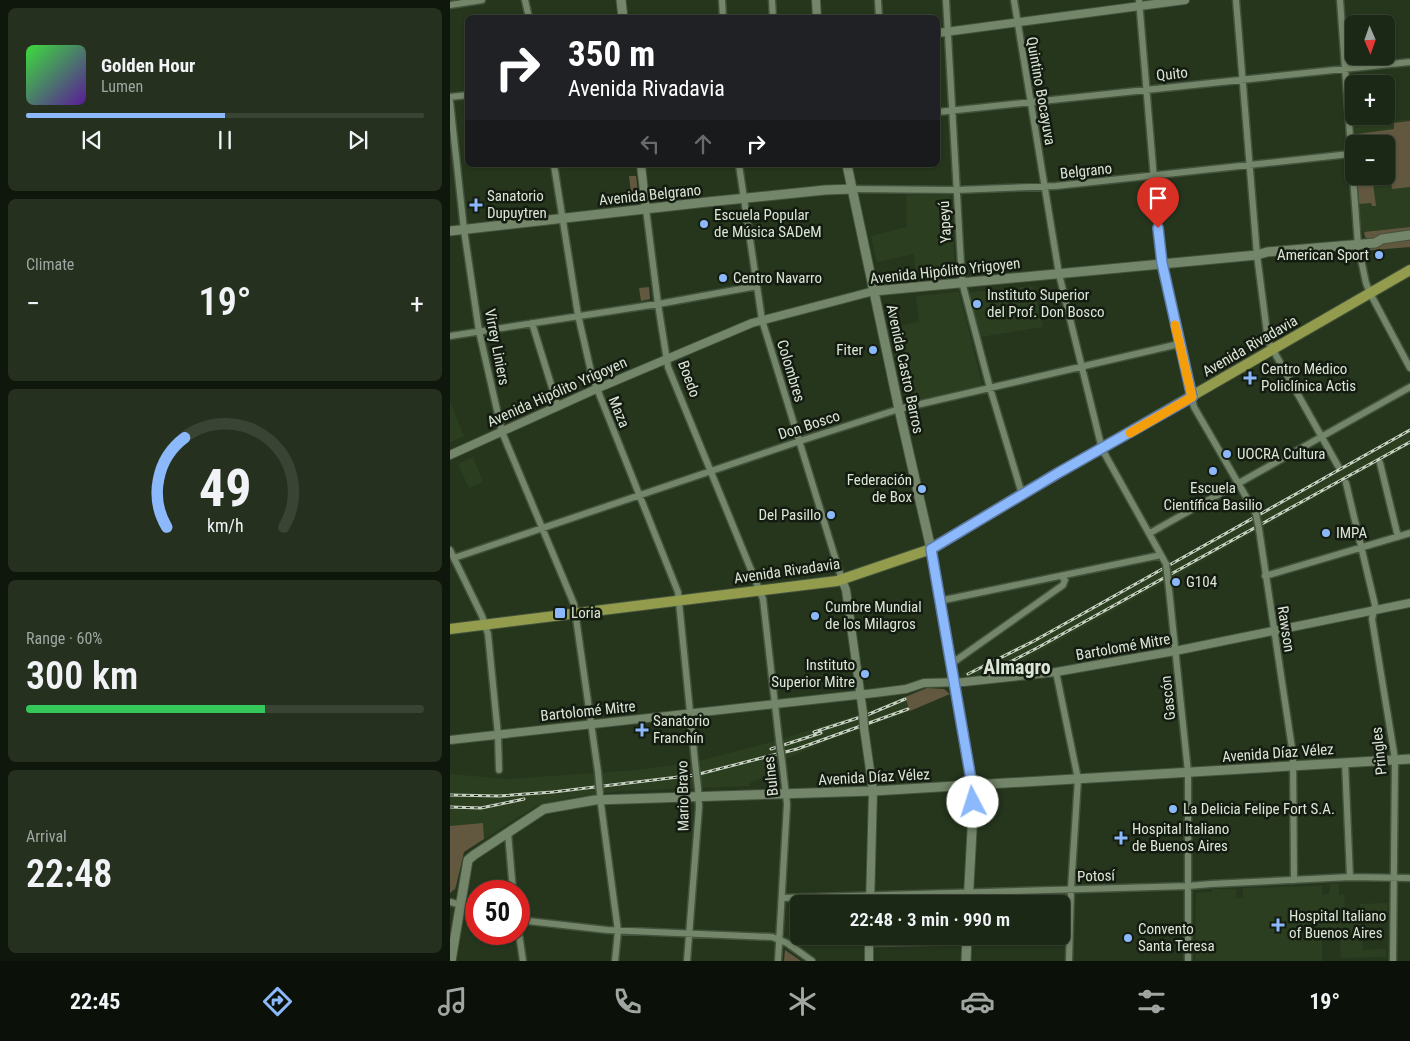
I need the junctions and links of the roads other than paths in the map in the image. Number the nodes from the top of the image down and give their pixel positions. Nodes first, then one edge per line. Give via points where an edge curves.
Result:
1 (482, 0) edge
2 (526, 0) edge
3 (621, 0) edge
4 (722, 0) edge
5 (772, 0) edge
6 (816, 0) edge
7 (878, 0) edge
8 (946, 0) edge
9 (1014, 0) edge
10 (1185, 0) edge
11 (1236, 0) edge
12 (1340, 0) edge
13 (1139, 3) edge
14 (450, 6) edge
15 (528, 15) edge
16 (623, 15) edge
17 (723, 15) edge
18 (773, 15) edge
19 (816, 15) edge
20 (879, 15) edge
21 (1017, 23) junction
22 (947, 32) junction
23 (940, 33) edge
24 (1410, 62) edge
25 (1345, 69) junction
26 (1243, 80) junction
27 (1146, 89) junction
28 (465, 95) edge
29 (450, 97) edge
30 (450, 101) edge
31 (1031, 102) junction
32 (952, 111) junction
33 (940, 112) edge
34 (1349, 135) edge
35 (452, 141) edge
36 (1345, 155) edge
37 (1250, 165) junction
38 (554, 167) edge
39 (641, 167) edge
40 (739, 167) edge
41 (847, 167) edge
42 (848, 167) edge
43 (1153, 176) junction
44 (1353, 185) edge
45 (1045, 187) junction
46 (853, 189) junction
47 (830, 190) junction
48 (956, 190) junction
49 (744, 198) junction
50 (646, 209) junction
51 (859, 215) junction
52 (563, 219) junction
53 (464, 230) junction
54 (450, 231) edge
55 (1410, 236) edge
56 (1358, 245) junction
57 (1257, 255) junction
58 (1162, 263) junction
59 (1410, 270) edge
60 (1059, 274) junction
61 (962, 282) junction
62 (757, 286) junction
63 (874, 291) junction
64 (1370, 294) junction
65 (658, 304) junction
66 (578, 315) junction
67 (762, 320) junction
68 (532, 322) junction
69 (479, 331) junction
70 (450, 336) edge
71 (1179, 344) junction
72 (1272, 350) junction
73 (667, 359) junction
74 (1081, 367) junction
75 (1410, 368) edge
76 (1410, 387) edge
77 (596, 388) junction
78 (990, 388) junction
79 (1192, 397) junction
80 (558, 407) junction
81 (899, 409) junction
82 (502, 432) junction
83 (1322, 435) junction
84 (800, 441) junction
85 (1102, 449) junction
86 (450, 455) edge
87 (1380, 463) dead end
88 (1338, 466) dead end
89 (711, 471) junction
90 (1238, 483) junction
91 (1346, 483) dead end
92 (1022, 494) junction
93 (640, 495) junction
94 (542, 528) junction
95 (1150, 533) junction
96 (1410, 533) edge
97 (1398, 537) junction
98 (1361, 548) junction
99 (931, 549) junction
100 (450, 550) edge
101 (1162, 555) junction
102 (454, 558) junction
103 (1061, 576) junction
104 (1265, 576) junction
105 (842, 580) junction
106 (759, 591) junction
107 (679, 601) junction
108 (940, 601) junction
109 (1410, 604) edge
110 (1374, 611) junction
111 (575, 613) junction
112 (485, 625) junction
113 (450, 629) edge
114 (1274, 631) junction
115 (1175, 651) junction
116 (951, 664) junction
117 (1056, 672) junction
118 (954, 683) junction
119 (860, 695) junction
120 (775, 705) junction
121 (691, 714) junction
122 (591, 725) junction
123 (498, 735) junction
124 (450, 740) edge
125 (1395, 759) junction
126 (1410, 759) edge
127 (1345, 762) junction
128 (1294, 766) junction
129 (499, 770) dead end
130 (1188, 772) junction
131 (1078, 779) junction
132 (972, 785) junction
133 (873, 791) junction
134 (698, 792) junction
135 (786, 795) junction
136 (600, 797) junction
137 (508, 833) junction
138 (1350, 877) junction
139 (1395, 878) junction
140 (1410, 878) edge
141 (512, 880) edge
142 (1294, 880) junction
143 (1188, 886) junction
144 (1071, 889) junction
145 (969, 894) junction
146 (870, 895) edge
147 (952, 895) edge
148 (782, 898) junction
149 (790, 898) edge
150 (450, 902) edge
151 (460, 904) junction
152 (465, 906) edge
153 (530, 921) edge
154 (618, 930) junction
155 (689, 934) junction
156 (780, 940) junction
157 (521, 945) edge
158 (869, 945) edge
159 (967, 945) edge
160 (452, 961) edge
161 (523, 961) edge
162 (615, 961) edge
163 (686, 961) edge
164 (778, 961) edge
165 (812, 961) edge
166 (869, 961) edge
167 (966, 961) edge
168 (1069, 961) edge
169 (1188, 961) edge
170 (1393, 961) edge

1 - 14 street
2 - 15 street
3 - 16 main road
4 - 17 street
5 - 18 street
6 - 19 street
7 - 20 street
8 - 22 street, Yapeyú
9 - 21 street, Quintino Bocayuva
10 - 13 street
11 - 26 street
12 - 25 street
13 - 21 street
13 - 27 street, Rawson
21 - 22 street
21 - 31 street, Quintino Bocayuva
22 - 23 street
22 - 32 street, Yapeyú
24 - 25 street, Quito
25 - 26 street, Quito
25 - 34 street
26 - 27 street, Quito
26 - 37 street
27 - 31 street, Quito
27 - 43 street, Rawson
28 - 29 street
30 - 35 street, Virrey Liniers
31 - 32 street, Quito
31 - 45 street, Quintino Bocayuva
32 - 33 street, Quito
32 - 48 street, Yapeyú
35 - 53 street, Virrey Liniers
36 - 37 street, Belgrano
37 - 43 street, Belgrano
37 - 57 street
38 - 52 street, Maza
39 - 50 street, Boedo
40 - 49 street, Colombres
41 - 47 main road via 844,184
42 - 46 main road, Avenida Castro Barros
43 - 45 street, Belgrano
43 - 58 street, Rawson
44 - 56 street
45 - 48 street, Belgrano
45 - 60 street, Quintino Bocayuva
46 - 47 main road, Avenida Belgrano
46 - 48 street, Belgrano
46 - 51 main road, Avenida Castro Barros
47 - 49 main road, Avenida Belgrano
47 - 51 main road via 849,197
48 - 61 street, Yapeyú
49 - 50 main road, Avenida Belgrano
49 - 62 street, Colombres
50 - 52 main road, Avenida Belgrano
50 - 65 street, Boedo
51 - 63 main road, Avenida Castro Barros
52 - 53 main road, Avenida Belgrano
52 - 66 street, Maza
53 - 54 main road, Avenida Belgrano
53 - 69 street, Virrey Liniers
55 - 56 main road, Avenida Hipólito Yrigoyen
56 - 57 main road, Avenida Hipólito Yrigoyen
56 - 64 street
57 - 58 main road, Avenida Hipólito Yrigoyen
57 - 72 street via 1268,341
58 - 60 main road, Avenida Hipólito Yrigoyen
58 - 71 street, Rawson
59 - 64 main road, Avenida Rivadavia
60 - 61 main road, Avenida Hipólito Yrigoyen
60 - 74 street, Quintino Bocayuva
61 - 63 main road, Avenida Hipólito Yrigoyen
61 - 78 street, Yapeyú
62 - 65 street
62 - 67 street, Colombres
63 - 67 street, Avenida Hipólito Yrigoyen
63 - 81 main road, Avenida Castro Barros
64 - 72 main road, Avenida Rivadavia
64 - 75 street
65 - 66 street
65 - 73 street, Boedo
66 - 68 street
66 - 77 street, Maza
67 - 73 street, Avenida Hipólito Yrigoyen
67 - 84 street, Colombres
68 - 69 street
68 - 80 street
69 - 70 street
69 - 82 street, Virrey Liniers
71 - 74 street, Don Bosco
71 - 79 street, Rawson
72 - 79 main road, Avenida Rivadavia
72 - 83 street
73 - 77 street, Avenida Hipólito Yrigoyen
73 - 89 street, Boedo
74 - 78 street, Don Bosco
74 - 85 street, Quintino Bocayuva
76 - 83 street
77 - 80 street, Avenida Hipólito Yrigoyen
77 - 93 street, Maza
78 - 81 street, Don Bosco
78 - 92 street, Yapeyú
79 - 85 main road, Avenida Rivadavia
79 - 90 street, Rawson via 1194,407
80 - 82 street, Avenida Hipólito Yrigoyen
81 - 84 street, Don Bosco
81 - 99 main road, Avenida Castro Barros
82 - 86 street, Avenida Hipólito Yrigoyen
82 - 94 street, Virrey Liniers
83 - 88 street
83 - 90 street
84 - 89 street, Don Bosco
84 - 105 street, Colombres
85 - 92 main road, Avenida Rivadavia
85 - 95 street, Gascón
87 - 97 street
89 - 93 street, Don Bosco
89 - 106 street, Boedo
90 - 95 street
90 - 104 street, Rawson, bridge via 1256,514
91 - 98 street, Pringles
92 - 99 main road, Avenida Rivadavia
93 - 94 street, Don Bosco
93 - 107 street, Maza
94 - 102 street, Don Bosco
94 - 111 street, Virrey Liniers
95 - 101 street, Gascón
96 - 97 street
97 - 98 street
98 - 104 street
98 - 110 street, Pringles
99 - 105 main road, Avenida Rivadavia
99 - 108 main road, Avenida Castro Barros
100 - 102 street
101 - 103 street
101 - 115 street, Gascón, bridge via 1166,564
102 - 112 street
103 - 108 street
103 - 116 street via 1065,580 1063,585
104 - 114 street, Rawson
105 - 106 main road, Avenida Rivadavia
105 - 119 street
106 - 107 main road, Avenida Rivadavia
106 - 120 street, Bulnes via 763,600
107 - 111 main road, Avenida Rivadavia
107 - 121 street, Mario Bravo
108 - 116 main road, Avenida Castro Barros
109 - 110 street, Bartolomé Mitre
110 - 114 street, Bartolomé Mitre
110 - 125 street, Pringles via 1372,619
111 - 112 main road, Avenida Rivadavia
111 - 122 street, Virrey Liniers
112 - 113 main road, Avenida Rivadavia
112 - 123 street
114 - 115 street, Bartolomé Mitre
114 - 128 street, Rawson
115 - 117 street, Bartolomé Mitre
115 - 130 street, Gascón
116 - 118 main road, Avenida Castro Barros
117 - 118 street, Bartolomé Mitre
117 - 131 street
118 - 119 street, Bartolomé Mitre via 924,684
118 - 132 main road, Avenida Castro Barros
119 - 120 street, Bartolomé Mitre
119 - 133 street, bridge
120 - 121 street, Bartolomé Mitre
120 - 135 street, Bulnes, bridge
121 - 122 street, Bartolomé Mitre
121 - 134 street, Mario Bravo, bridge
122 - 123 street, Bartolomé Mitre
122 - 136 street, Virrey Liniers, bridge
123 - 124 street, Bartolomé Mitre
123 - 129 street
125 - 126 main road, Avenida Díaz Vélez
125 - 127 main road, Avenida Díaz Vélez
125 - 139 street, Pringles
127 - 128 main road, Avenida Díaz Vélez
127 - 138 street
128 - 130 main road, Avenida Díaz Vélez
128 - 142 street, Rawson
130 - 131 main road, Avenida Díaz Vélez
130 - 143 street, Gascón
131 - 132 main road, Avenida Díaz Vélez
131 - 144 street
132 - 133 main road, Avenida Díaz Vélez
132 - 145 main road, Avenida Castro Barros
133 - 135 main road, Avenida Díaz Vélez
133 - 146 street
134 - 135 main road, Avenida Díaz Vélez
134 - 136 main road, Avenida Díaz Vélez
134 - 155 street, Mario Bravo
135 - 148 street, Bulnes
136 - 137 main road, Avenida Díaz Vélez via 544,809
136 - 154 street, Virrey Liniers
137 - 141 street
137 - 151 main road, Avenida Díaz Vélez via 467,863
138 - 139 street, Potosí
138 - 142 street, Potosí
139 - 140 street, Potosí
139 - 170 street, Pringles
142 - 143 street, Potosí
143 - 144 street, Potosí
143 - 169 street, Gascón
144 - 145 street, Potosí
144 - 168 street
145 - 147 street, Potosí
148 - 149 street, Potosí
148 - 156 street, Bulnes
150 - 151 street
151 - 152 street
151 - 160 main road
153 - 154 street
154 - 155 street
154 - 162 street, Virrey Liniers
155 - 156 street
155 - 163 street, Mario Bravo
156 - 164 street, Bulnes
156 - 165 street
157 - 161 street
158 - 166 street
159 - 167 main road

